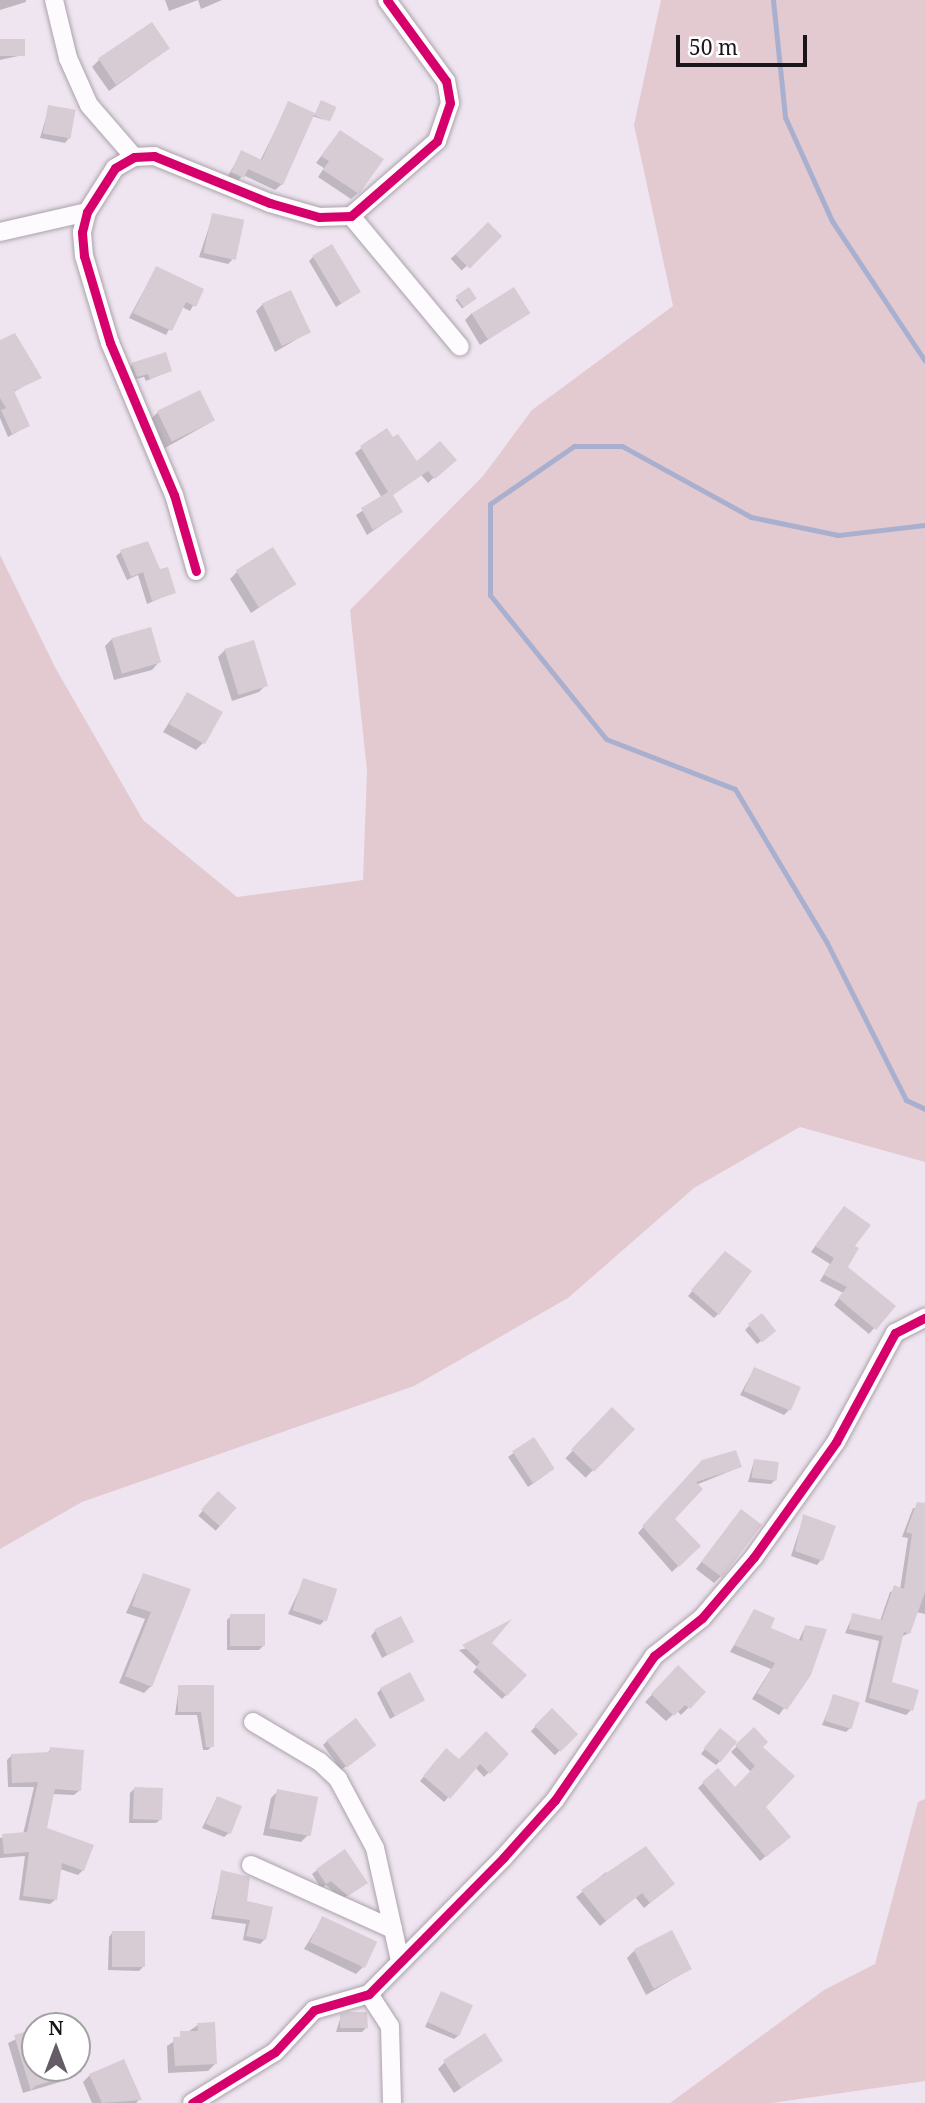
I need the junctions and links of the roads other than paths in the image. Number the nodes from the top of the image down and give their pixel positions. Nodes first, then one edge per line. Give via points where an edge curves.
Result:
1 (54, 0) edge
2 (387, 0) edge
3 (134, 157) junction
4 (87, 212) junction
5 (351, 216) junction
6 (0, 232) edge
7 (460, 348) dead end
8 (196, 571) dead end
9 (925, 1318) edge
10 (253, 1722) dead end
11 (251, 1865) dead end
12 (393, 1929) junction
13 (400, 1961) junction
14 (369, 1994) junction
15 (192, 2103) edge
16 (392, 2103) edge

1 - 3 street via 68,58 89,105
2 - 5 street via 446,81 450,103 437,141
3 - 4 street via 115,168
3 - 5 street via 155,156 318,217
4 - 6 street
4 - 8 street via 82,232 84,256 110,343 174,495
5 - 7 street
9 - 13 street via 895,1332 836,1442 754,1557 702,1618 654,1656 555,1800
10 - 12 street via 320,1762 338,1779 376,1848
11 - 12 street
12 - 13 street
13 - 14 street
14 - 15 street via 314,2010 275,2052
14 - 16 street via 390,2026

